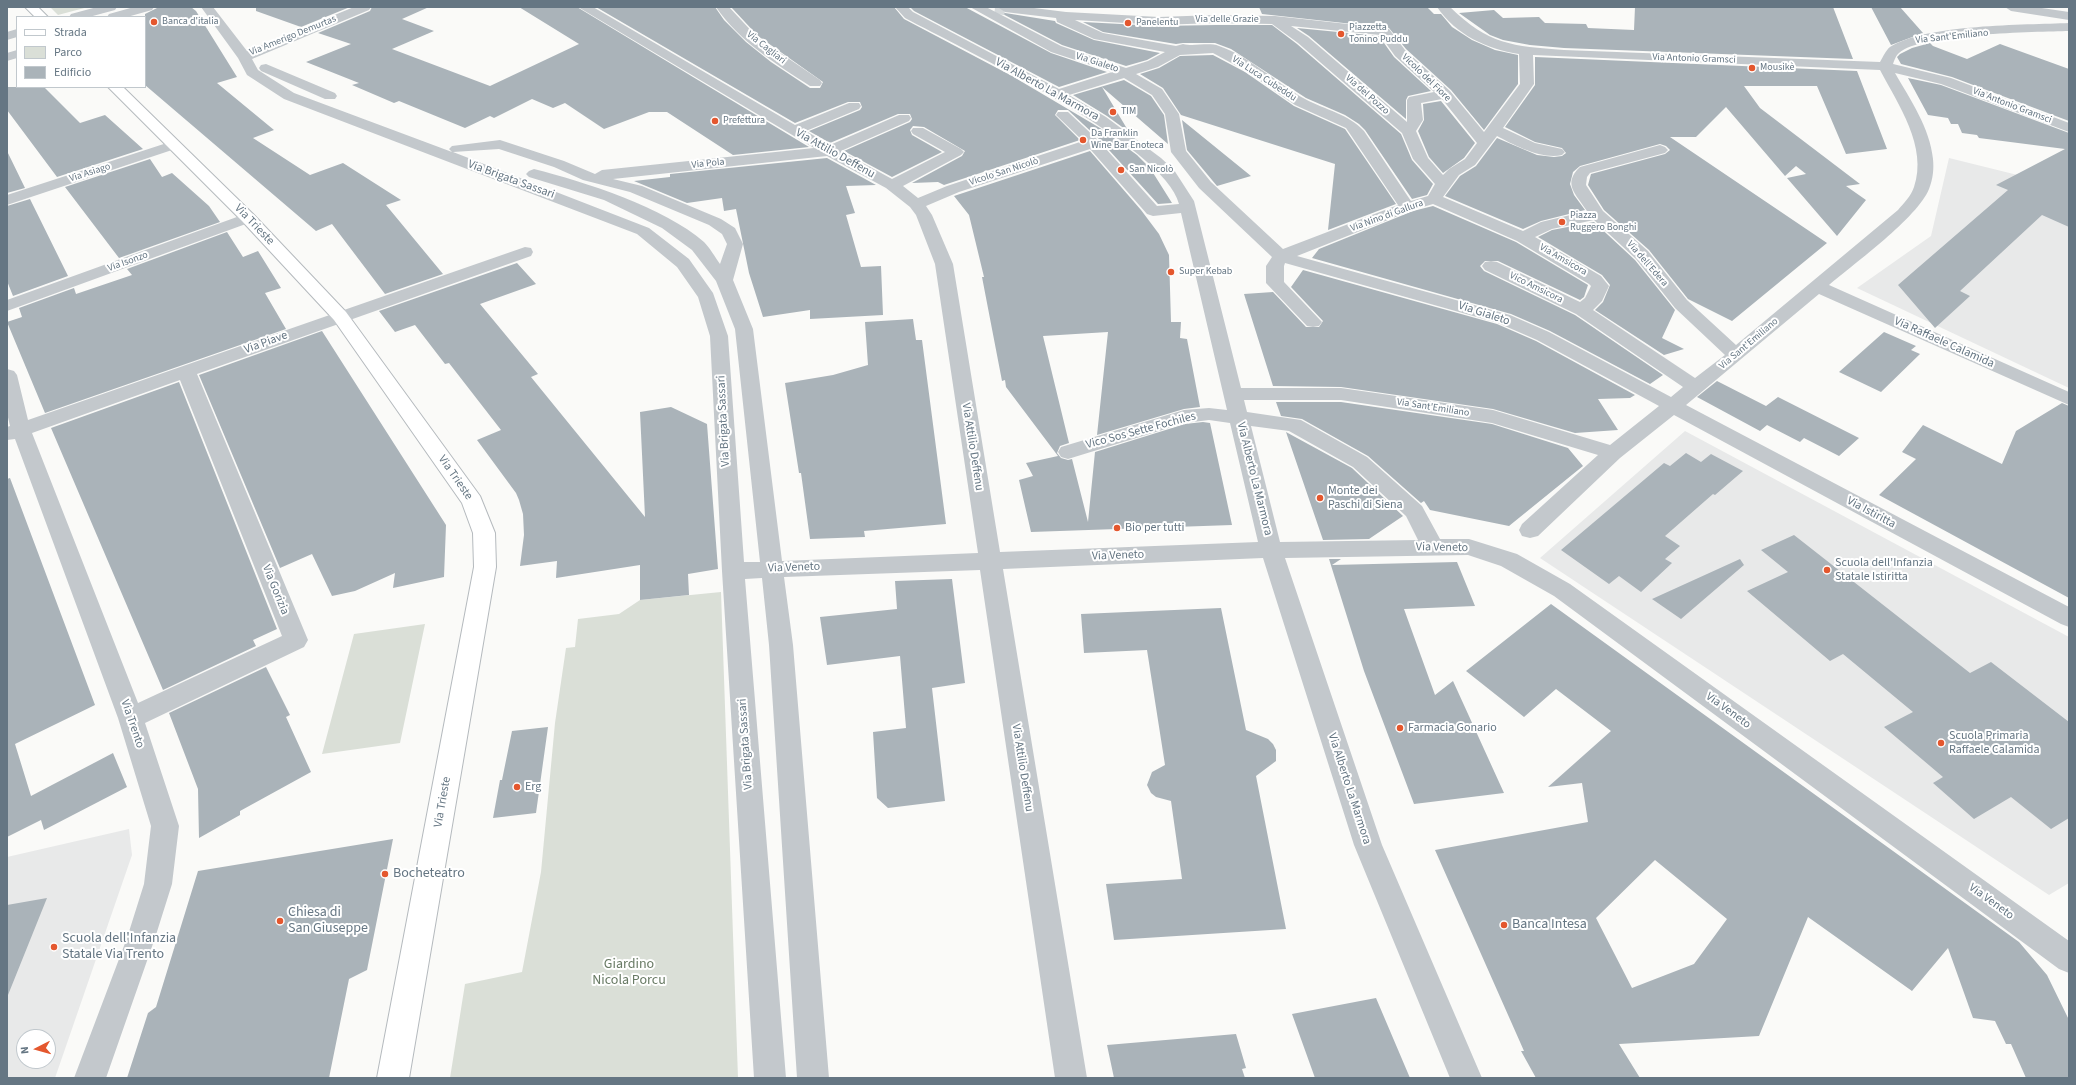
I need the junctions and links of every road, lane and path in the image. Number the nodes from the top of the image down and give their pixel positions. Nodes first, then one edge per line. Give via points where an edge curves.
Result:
1 (31, 7) edge
2 (111, 7) edge
3 (148, 7) edge
4 (207, 7) edge
5 (365, 7) edge
6 (584, 7) edge
7 (722, 7) edge
8 (900, 7) edge
9 (976, 7) edge
10 (1040, 7) edge
11 (1054, 7) edge
12 (1155, 7) edge
13 (2011, 7) edge
14 (2049, 7) edge
15 (2066, 7) edge
16 (1005, 8) dead end
17 (1443, 8) edge
18 (1459, 8) edge
19 (2069, 8) edge
20 (2033, 10) junction
21 (41, 16) edge
22 (80, 16) edge
23 (116, 16) edge
24 (1066, 16) junction
25 (2069, 16) edge
26 (1216, 19) junction
27 (1275, 20) junction
28 (1159, 21) junction
29 (1385, 27) joint
30 (2069, 27) edge
31 (1223, 33) dead end
32 (1202, 35) dead end
33 (1179, 50) junction
34 (1526, 51) junction
35 (244, 57) junction
36 (1885, 66) junction
37 (1124, 72) junction
38 (815, 83) dead end
39 (115, 88) edge
40 (1057, 94) junction
41 (1445, 94) junction
42 (854, 106) dead end
43 (1063, 115) dead end
44 (904, 118) dead end
45 (2069, 128) edge
46 (1494, 130) junction
47 (794, 131) junction
48 (918, 131) dead end
49 (1409, 131) junction
50 (1484, 142) junction
51 (1093, 143) junction
52 (173, 145) junction
53 (457, 149) junction
54 (1660, 150) dead end
55 (828, 151) junction
56 (1179, 152) junction
57 (1557, 152) dead end
58 (1156, 161) junction
59 (588, 177) junction
60 (1443, 184) junction
61 (892, 185) junction
62 (1434, 199) junction
63 (7, 200) edge
64 (916, 204) junction
65 (1407, 207) junction
66 (1188, 208) junction
67 (1597, 214) junction
68 (248, 218) junction
69 (1523, 237) junction
70 (525, 252) dead end
71 (1282, 256) junction
72 (1491, 266) dead end
73 (724, 280) junction
74 (1818, 287) junction
75 (7, 306) edge
76 (1582, 310) junction
77 (340, 316) junction
78 (1313, 322) dead end
79 (1736, 355) junction
80 (186, 371) junction
81 (7, 375) edge
82 (1696, 387) junction
83 (1233, 394) junction
84 (2069, 399) edge
85 (1672, 407) junction
86 (1239, 418) junction
87 (14, 432) edge
88 (1068, 452) dead end
89 (1614, 453) junction
90 (1530, 530) dead end
91 (1432, 547) junction
92 (1271, 550) junction
93 (990, 561) junction
94 (773, 568) junction
95 (733, 571) junction
96 (2069, 618) edge
97 (132, 718) junction
98 (2069, 958) edge
99 (90, 1078) edge
100 (393, 1078) edge
101 (770, 1078) edge
102 (813, 1078) edge
103 (1071, 1078) edge
104 (1466, 1078) edge

1 - 21 main road
2 - 22 street
3 - 23 street
4 - 35 street, Via Brigata Sassari
5 - 35 street, Via Amerigo Demurtas
6 - 47 street, Via Attilio Deffenu
7 - 38 street, Via Cagliari via 732,21 770,53
8 - 40 street, Via Alberto La Marmora
9 - 37 street, Via Gialeto via 1056,49
10 - 11 street
12 - 28 street
13 - 20 street
14 - 20 street
15 - 19 street
16 - 24 street, Via delle Grazie
17 - 18 street
17 - 34 street, Via Antonio Gramsci via 1485,41
20 - 25 street
24 - 28 street, Via delle Grazie
24 - 33 street, Via Luca Cubeddu via 1062,19 1099,36
26 - 27 street, Via delle Grazie
26 - 28 street, Via delle Grazie
26 - 31 street
27 - 29 street, Via delle Grazie
27 - 49 street, Via del Pozzo via 1303,40
29 - 41 street, Vicolo del Fiore via 1400,53
30 - 36 street, Via Sant'Emiliano via 1940,36 1910,42 1894,51
32 - 33 street
33 - 37 street via 1153,64
33 - 65 street, Via Luca Cubeddu via 1215,49 1252,68 1300,102 1351,125
34 - 36 street, Via Antonio Gramsci
34 - 46 street, Via Nino di Gallura via 1527,84
35 - 53 street, Via Brigata Sassari via 307,87
35 - 95 street, Via Brigata Sassari via 252,72 289,96 618,220 643,231 683,263 707,297 719,336
36 - 45 street, Via Antonio Gramsci via 1946,81
36 - 74 street, Via Sant'Emiliano via 1921,138 1927,162 1922,188 1904,214
37 - 40 street
37 - 56 street, Via Gialeto via 1157,92 1166,103 1172,114
39 - 52 main road, Via Trieste
40 - 58 street, Via Alberto La Marmora via 1101,120
41 - 49 street via 1414,100 1416,120
41 - 50 street, Vicolo del Fiore
42 - 47 street
43 - 51 street
44 - 55 street, Via Pola
46 - 50 street, Via Nino di Gallura
46 - 57 street via 1531,147
47 - 55 street, Via Attilio Deffenu
48 - 61 street via 956,152
49 - 60 street, Via del Pozzo via 1421,158
50 - 60 street, Via Nino di Gallura via 1470,162 1454,172
51 - 64 street, Vicolo San Nicolò via 953,189
51 - 66 street via 1153,211
52 - 63 street, Via Asiago
52 - 68 main road, Via Trieste
53 - 59 street, Via Brigata Sassari via 500,144
53 - 73 street, Via Brigata Sassari via 610,197 668,225 698,246
54 - 67 street, Via dell'Edera via 1585,170 1579,176 1578,185
55 - 59 street, Via Pola
55 - 61 street, Via Attilio Deffenu
56 - 58 street
56 - 71 street, Via Gialeto via 1205,185
58 - 66 street, Via Alberto La Marmora via 1169,173
59 - 73 street, Via Brigata Sassari via 636,189 715,222 729,231 735,244
60 - 62 street, Via Nino di Gallura
61 - 64 street, Via Attilio Deffenu
62 - 65 street, Via Nino di Gallura
62 - 69 street, Via Amsicora
64 - 93 street, Via Attilio Deffenu via 924,215 944,264
65 - 71 street, Via Nino di Gallura
66 - 83 street, Via Alberto La Marmora
67 - 69 street via 1547,225
67 - 79 street, Via dell'Edera via 1642,255 1681,304
68 - 75 street, Via Isonzo
68 - 77 main road, Via Trieste
69 - 76 street, Via Amsicora via 1582,270 1598,283 1600,286 1593,300
70 - 77 street, Via Piave
71 - 78 street via 1275,266 1275,283
71 - 85 street, Via Gialeto via 1504,319 1544,336
72 - 76 street, Vico Amsicora
73 - 94 street, Via Brigata Sassari via 744,329
74 - 79 street, Via Sant'Emiliano
74 - 84 street, Via Raffaele Calamida
76 - 82 street
77 - 80 street, Via Piave
77 - 100 main road, Via Trieste via 472,501 484,533 485,567
79 - 82 street, Via Sant'Emiliano
80 - 87 street, Via Piave
80 - 97 street, Via Gorizia via 296,640
81 - 87 street, Via Trento
82 - 85 street, Via Sant'Emiliano
83 - 86 street, Via Alberto La Marmora
83 - 89 street, Via Sant'Emiliano via 1341,394 1493,417
85 - 89 street, Via Sant'Emiliano
85 - 96 street, Via Istiritta
86 - 88 street, Vico Sos Sette Fochiles via 1209,414 1184,417
86 - 91 street, Vico Sos Sette Fochiles via 1294,425 1360,462 1414,511
86 - 92 street, Via Alberto La Marmora
87 - 97 street, Via Trento
89 - 90 street
91 - 92 street, Via Veneto
91 - 98 street, Via Veneto via 1469,547 1509,560 1562,590
92 - 93 street, Via Veneto
92 - 104 street, Via Alberto La Marmora via 1368,845
93 - 94 street, Via Veneto
93 - 103 street, Via Attilio Deffenu
94 - 95 street, Via Veneto
94 - 102 street, Via Brigata Sassari
95 - 101 street, Via Brigata Sassari
97 - 99 street, Via Trento via 165,826 158,884

